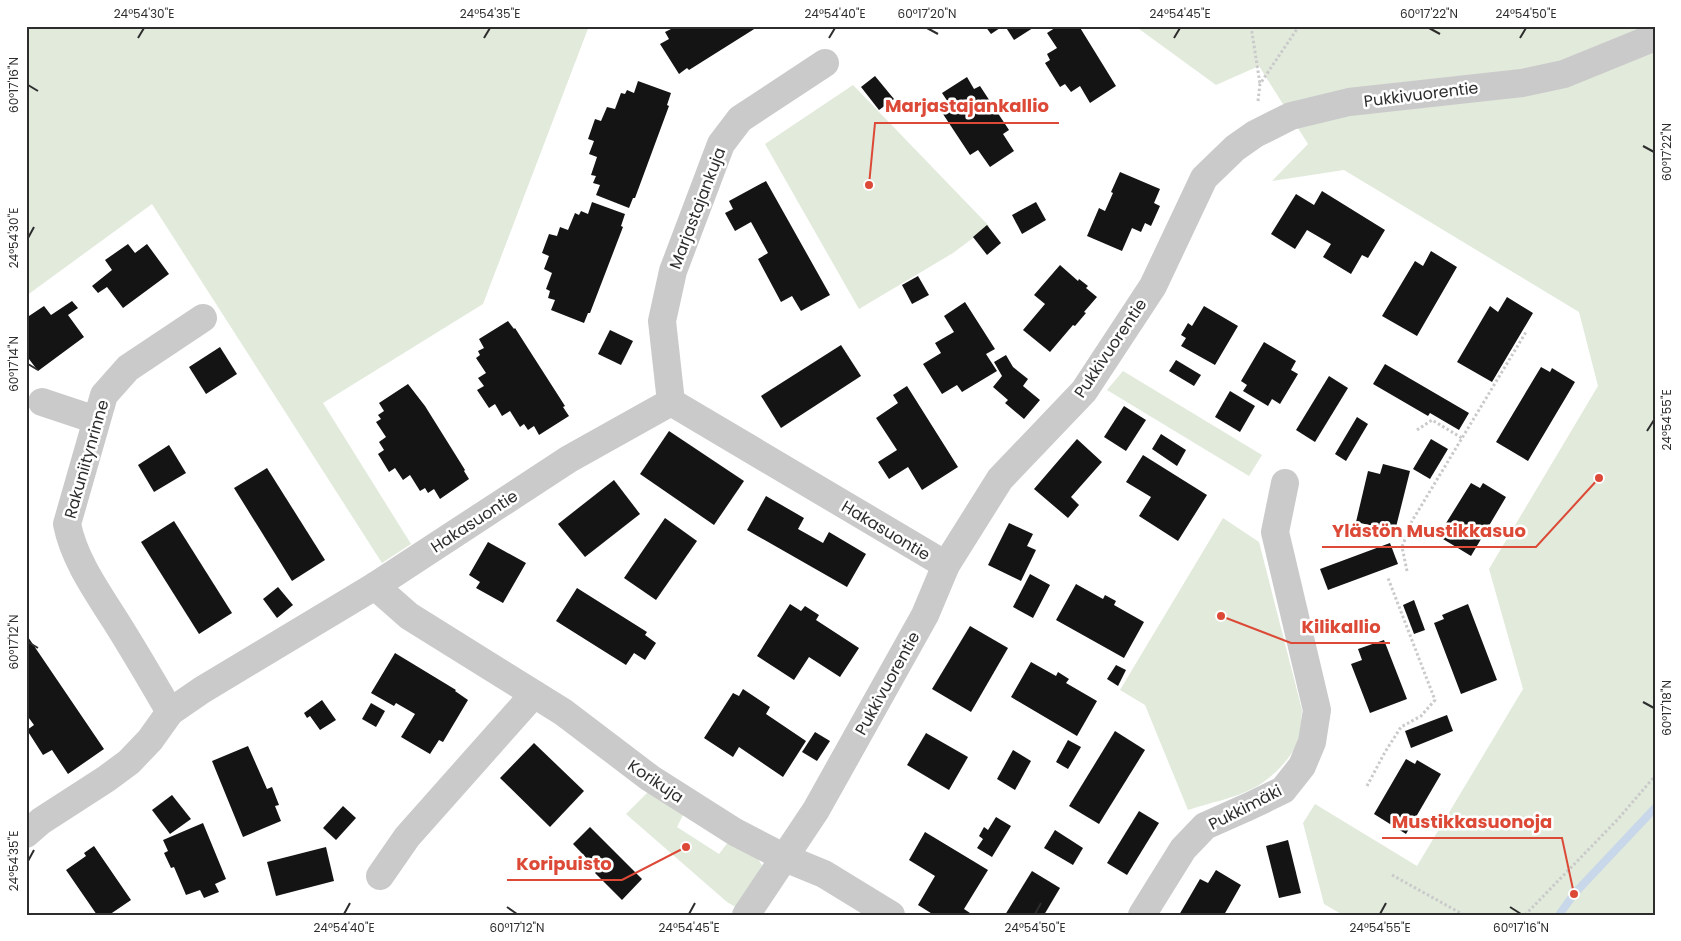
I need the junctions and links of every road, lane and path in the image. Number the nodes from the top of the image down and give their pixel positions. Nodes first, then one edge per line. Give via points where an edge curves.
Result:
1 (1251, 26) edge
2 (1299, 26) edge
3 (1655, 37) edge
4 (824, 63) dead end
5 (1260, 84) junction
6 (1255, 134) junction
7 (203, 318) dead end
8 (1526, 332) dead end
9 (42, 402) dead end
10 (671, 402) junction
11 (96, 420) junction
12 (1417, 430) dead end
13 (1462, 438) junction
14 (1285, 483) dead end
15 (946, 565) junction
16 (1407, 571) dead end
17 (1388, 578) dead end
18 (375, 586) junction
19 (534, 694) junction
20 (170, 712) junction
21 (1655, 776) edge
22 (1367, 786) dead end
23 (26, 834) edge
24 (785, 858) junction
25 (1392, 875) dead end
26 (380, 876) dead end
27 (746, 915) edge
28 (891, 915) edge
29 (1142, 915) edge
30 (1464, 915) edge
31 (1525, 915) edge

1 - 5 path
2 - 5 path
3 - 6 street, Pukkivuorentie via 1564,74 1522,83 1349,102 1290,116
4 - 10 street, Marjastajankuja via 740,118 721,144 673,271 662,321
5 - 6 path
6 - 15 street, Pukkivuorentie via 1204,178 1153,286 1084,391 1000,479
7 - 11 street, Rakuniitynrinne via 128,368 104,395
8 - 13 path
9 - 11 street
10 - 15 street, Hakasuontie
10 - 18 street, Hakasuontie via 569,459
11 - 20 street, Rakuniitynrinne via 67,524 70,541
12 - 13 path via 1432,420
13 - 16 path via 1412,521 1402,547
14 - 29 street, Pukkimäki via 1275,532 1317,710 1312,742 1302,766 1283,790 1205,826 1183,849
15 - 24 street, Pukkivuorentie via 925,615 816,810
17 - 22 path via 1435,700 1421,716 1401,728
18 - 19 street, Korikuja via 409,616
18 - 20 street, Hakasuontie
19 - 24 street, Korikuja via 650,778 735,832
19 - 26 street via 406,837
20 - 23 street, Hakasuontie via 129,762 41,820
21 - 31 path
24 - 27 street, Pukkivuorentie
24 - 28 street via 824,874
25 - 30 path

